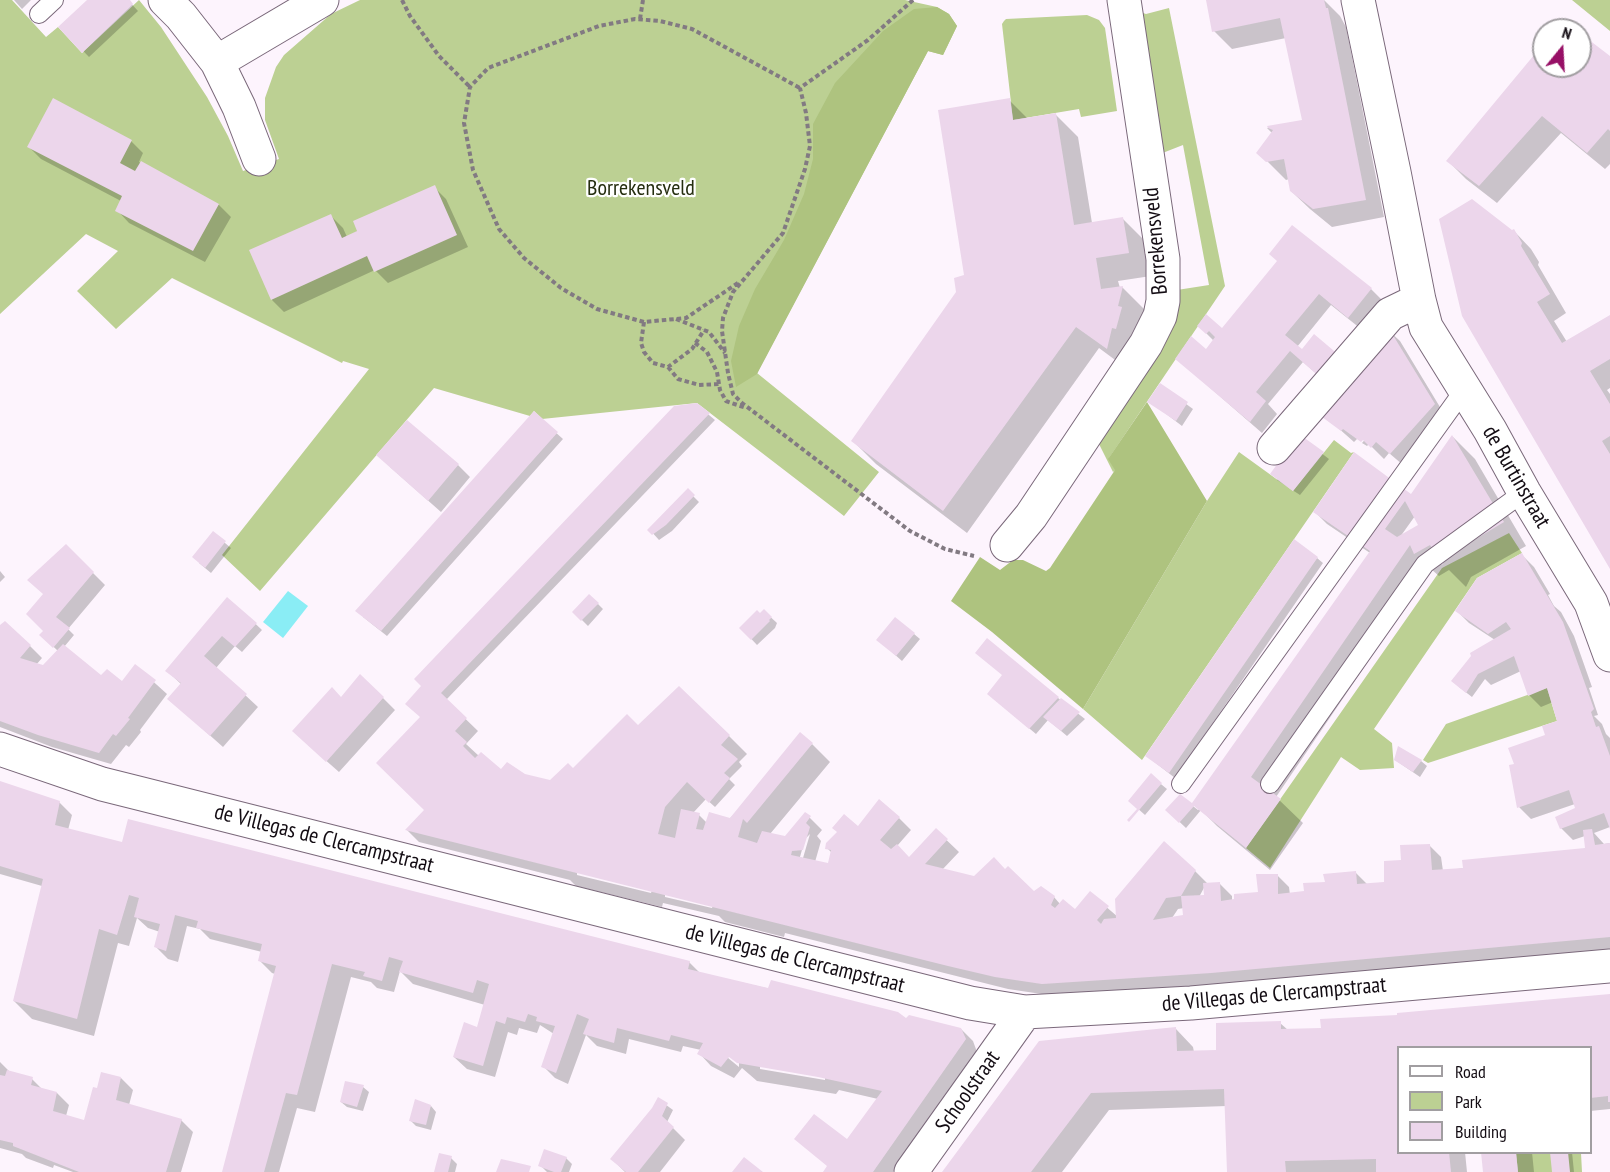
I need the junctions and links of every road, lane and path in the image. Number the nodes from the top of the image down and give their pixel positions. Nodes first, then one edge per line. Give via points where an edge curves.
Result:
1 (54, 0) edge
2 (165, 0) edge
3 (322, 0) edge
4 (402, 0) edge
5 (643, 0) edge
6 (913, 0) edge
7 (1124, 0) edge
8 (1358, 0) edge
9 (39, 14) dead end
10 (640, 20) junction
11 (217, 62) junction
12 (470, 87) junction
13 (800, 88) junction
14 (259, 159) dead end
15 (744, 279) junction
16 (1419, 300) junction
17 (674, 319) junction
18 (644, 322) junction
19 (704, 330) junction
20 (695, 343) junction
21 (725, 353) junction
22 (668, 367) junction
23 (718, 384) junction
24 (1464, 390) junction
25 (752, 410) junction
26 (1274, 448) dead end
27 (1524, 492) junction
28 (1007, 545) joint
29 (1610, 655) edge
30 (0, 749) edge
31 (1181, 784) dead end
32 (1270, 784) dead end
33 (1610, 966) edge
34 (1024, 1012) junction
35 (911, 1172) edge

1 - 9 lane
2 - 11 street
3 - 11 street
4 - 12 path via 439,56
5 - 10 path
6 - 13 path via 868,40
7 - 28 street, Borrekensveld via 1163,260 1160,316 1140,354
8 - 16 street, de Burtinstraat
10 - 12 path via 599,26 549,43 488,68
10 - 13 path via 692,29
11 - 14 street
12 - 18 path via 464,123 473,170 499,229 524,258 561,288 597,309
13 - 15 path via 810,146 805,169 783,233
15 - 17 path via 686,318
15 - 21 path via 733,292 723,318
16 - 24 street, de Burtinstraat via 1426,327
16 - 26 street via 1390,314
17 - 18 path
17 - 19 path
18 - 22 path via 644,352 653,363
19 - 20 path
19 - 21 path
20 - 22 path
20 - 23 path via 707,352
21 - 25 path via 732,394
22 - 23 path via 678,379 699,385
23 - 25 path via 726,401
24 - 27 street, de Burtinstraat
24 - 31 lane
25 - 28 path via 910,531 945,549 970,556 992,556
27 - 29 street, de Burtinstraat via 1591,603
27 - 32 lane via 1425,564
30 - 34 street, de Villegas de Clercampstraat via 112,786 958,1000
33 - 34 street, de Villegas de Clercampstraat via 1191,1003
34 - 35 street, Schoolstraat

